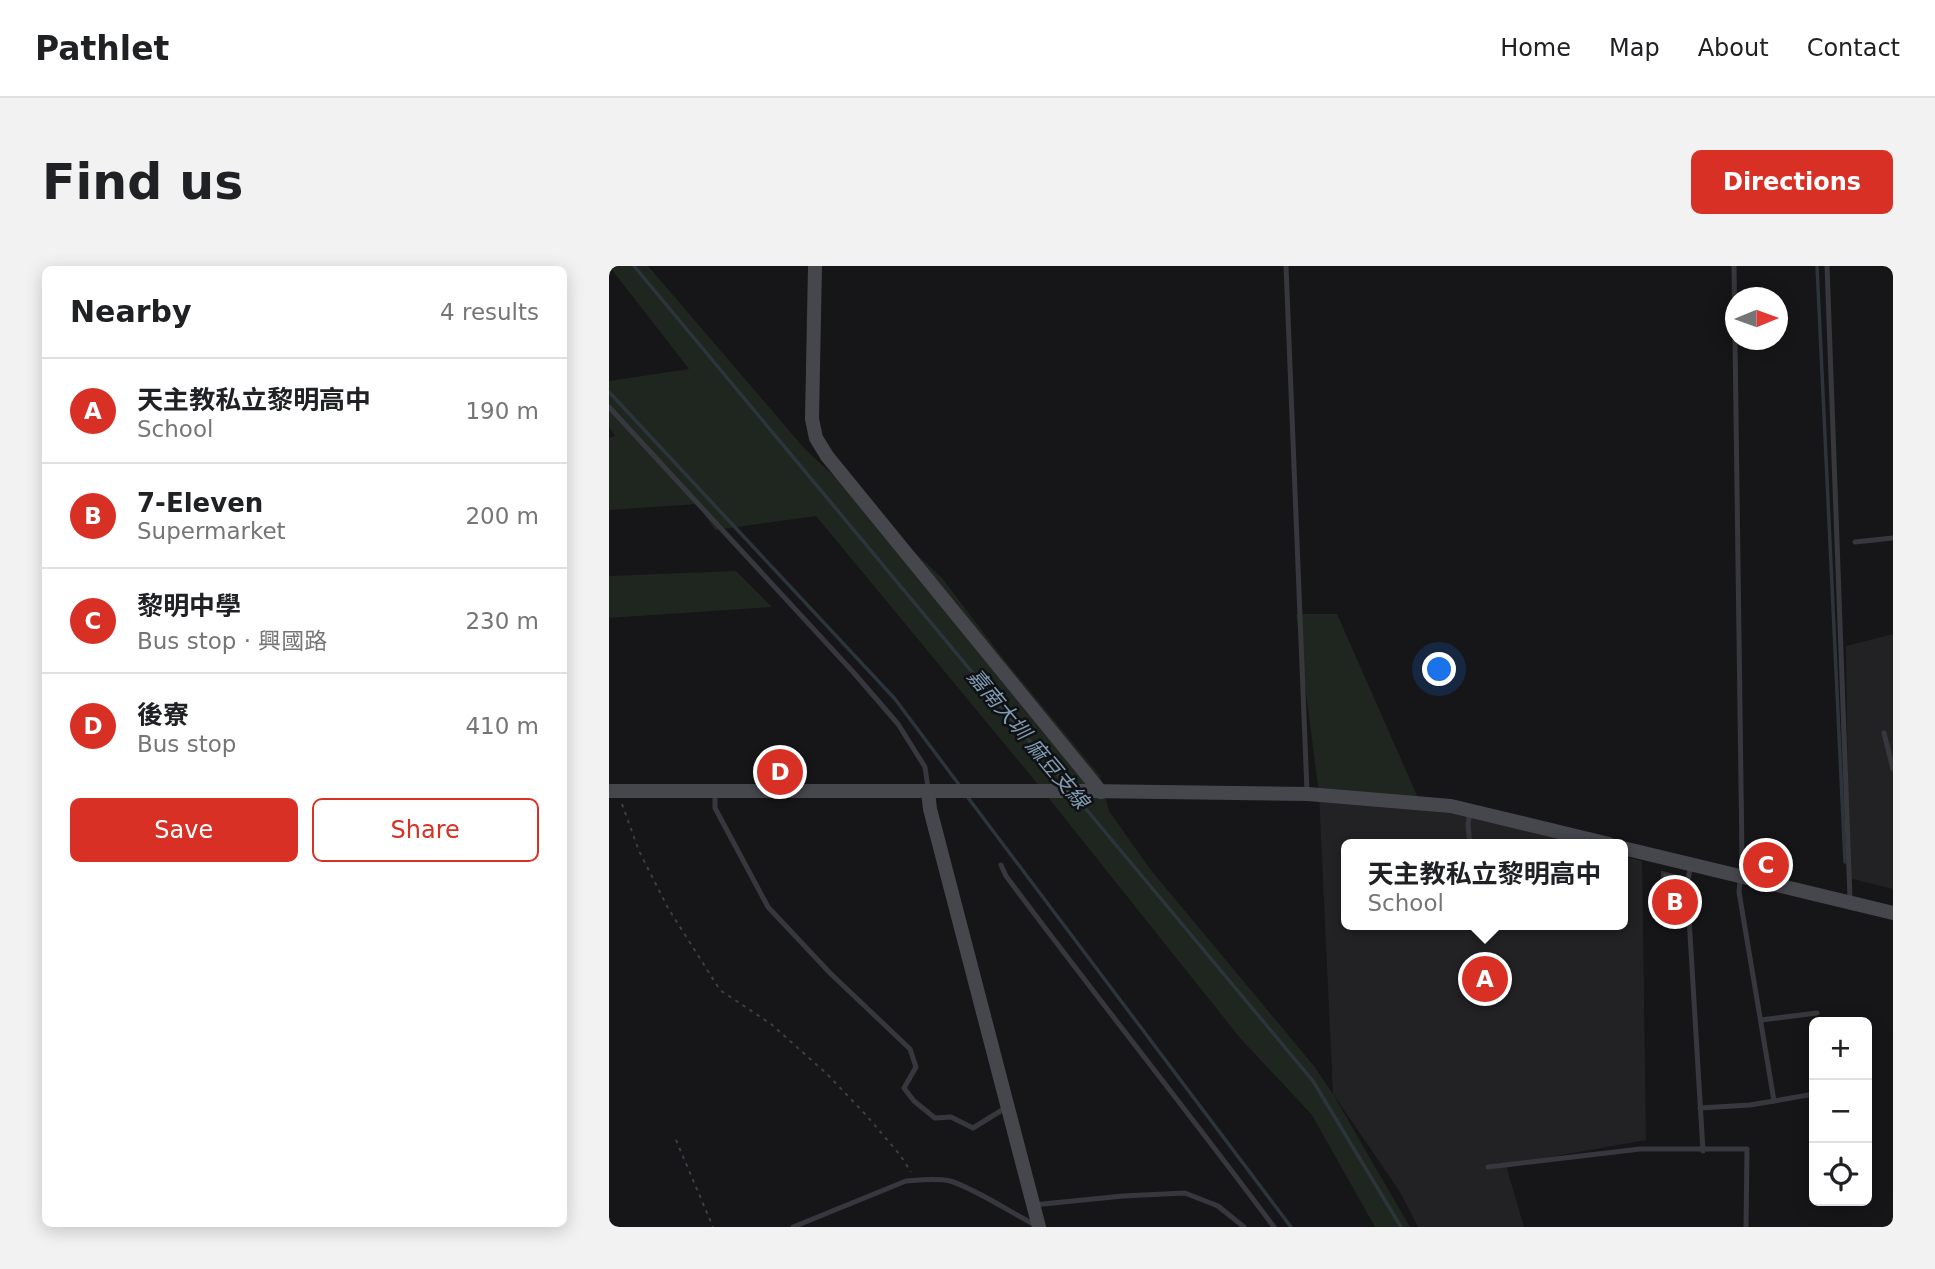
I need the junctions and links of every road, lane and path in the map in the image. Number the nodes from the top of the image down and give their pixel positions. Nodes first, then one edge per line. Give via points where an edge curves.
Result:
1 (815, 266) edge
2 (1286, 266) edge
3 (1734, 266) edge
4 (1827, 266) edge
5 (609, 407) edge
6 (1893, 538) edge
7 (1855, 542) dead end
8 (1884, 733) dead end
9 (1893, 769) edge
10 (715, 790) junction
11 (612, 791) edge
12 (928, 791) junction
13 (1095, 792) junction
14 (1308, 794) junction
15 (1469, 811) junction
16 (1469, 839) edge
17 (1588, 839) edge
18 (1628, 849) edge
19 (1691, 864) junction
20 (1001, 866) dead end
21 (1741, 877) junction
22 (1850, 903) junction
23 (1893, 913) edge
24 (1817, 1013) dead end
25 (1761, 1020) junction
26 (1809, 1095) edge
27 (1774, 1101) junction
28 (1007, 1107) junction
29 (1700, 1108) junction
30 (675, 1140) dead end
31 (1703, 1150) junction
32 (1488, 1167) dead end
33 (919, 1180) junction
34 (1033, 1205) junction
35 (713, 1227) edge
36 (793, 1227) edge
37 (1038, 1227) edge
38 (1244, 1227) edge
39 (1274, 1227) edge
40 (1746, 1227) edge

1 - 13 main road via 812,396 816,438
2 - 14 lane
3 - 21 lane
4 - 22 lane
5 - 12 lane via 898,724 925,767
6 - 7 lane
8 - 9 lane
10 - 11 main road
10 - 12 main road
10 - 28 lane via 715,808 768,907 910,1049 916,1067 904,1088 914,1101 935,1118 951,1117 973,1128
11 - 33 path via 625,809 668,908 720,990 771,1024 827,1074
12 - 13 main road
12 - 28 main road
13 - 14 main road
14 - 15 main road
15 - 16 lane
15 - 17 main road
18 - 19 main road
19 - 21 main road
19 - 29 lane via 1687,884
20 - 39 lane
21 - 22 main road
21 - 25 lane via 1744,930
22 - 23 main road
24 - 25 lane
25 - 27 lane
26 - 27 lane
27 - 29 lane
28 - 34 main road
29 - 31 lane
30 - 35 path
31 - 32 lane via 1640,1149
31 - 40 lane via 1747,1149
33 - 36 lane via 905,1181
33 - 37 lane via 950,1181
34 - 37 main road
34 - 38 lane via 1185,1194 1218,1206

